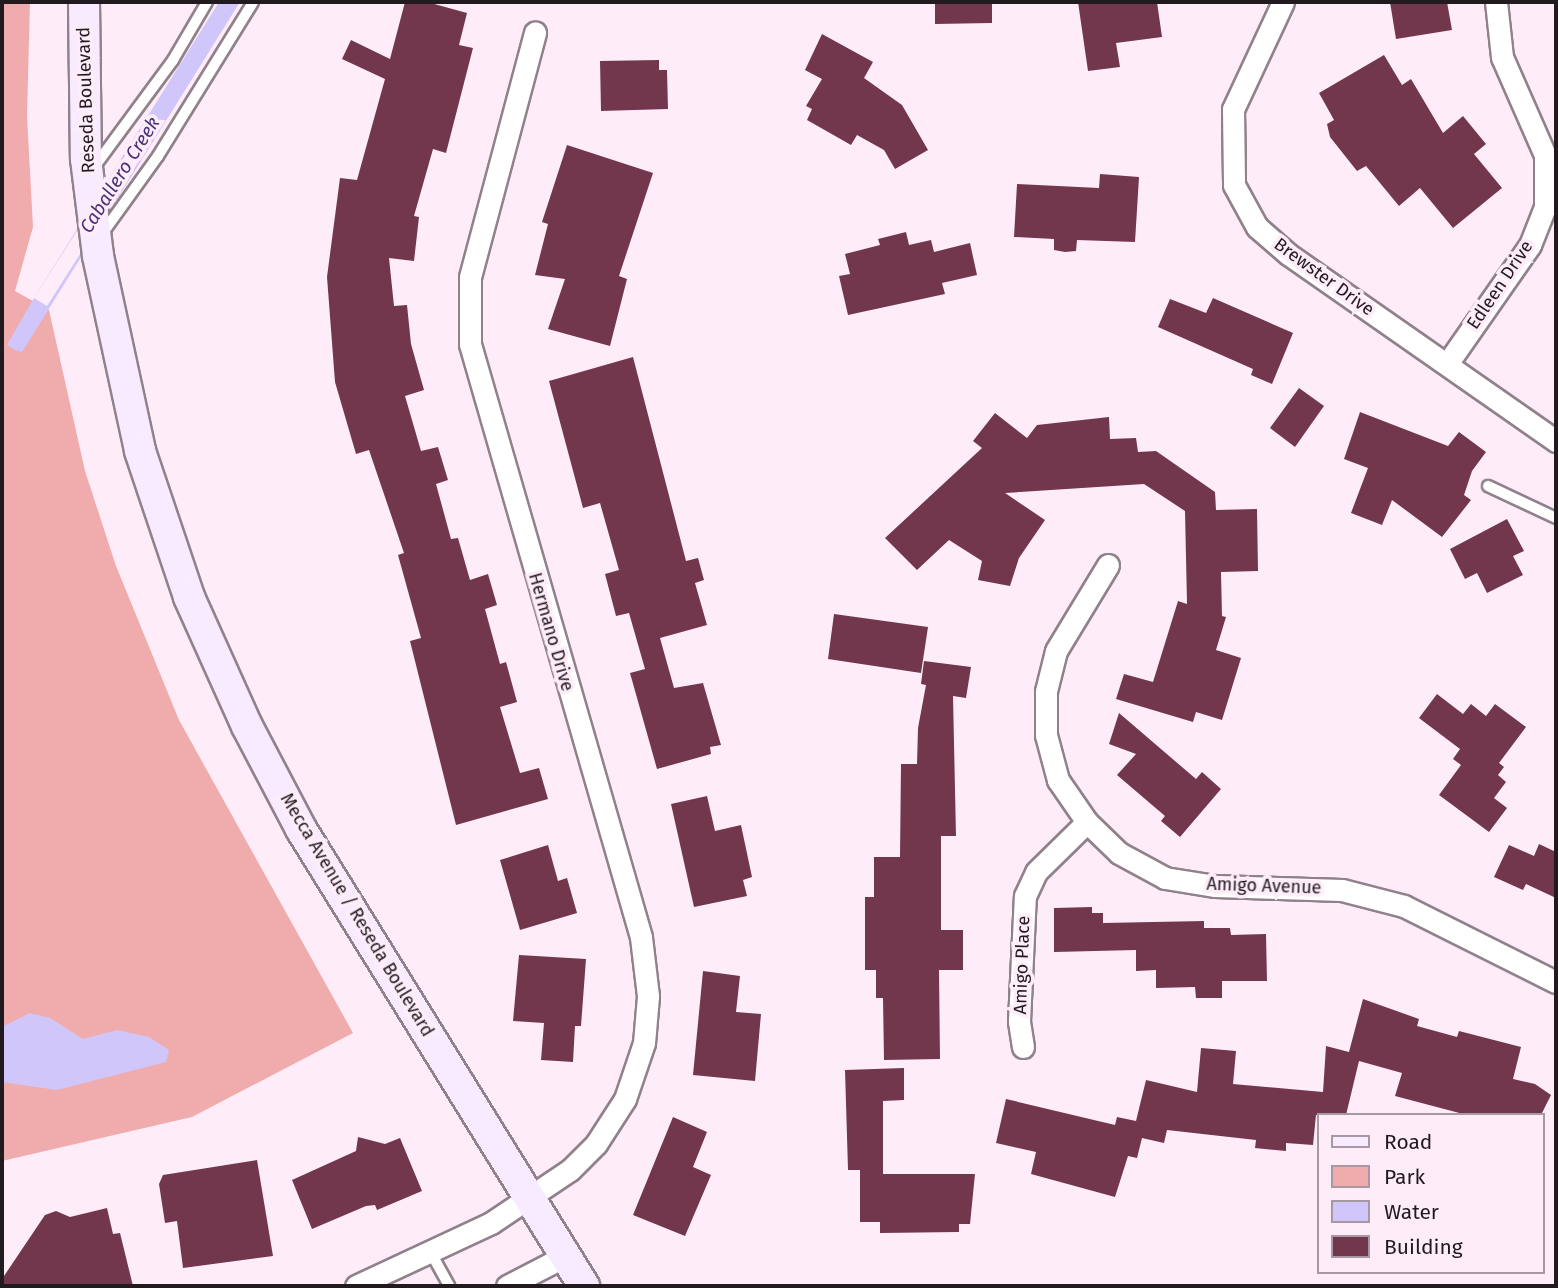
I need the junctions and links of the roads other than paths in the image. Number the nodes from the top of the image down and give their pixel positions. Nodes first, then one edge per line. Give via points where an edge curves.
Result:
1 (84, 2) edge
2 (207, 2) edge
3 (253, 2) edge
4 (1283, 2) edge
5 (1496, 2) edge
6 (535, 32) dead end
7 (88, 174) junction
8 (1552, 181) edge
9 (94, 226) junction
10 (1447, 364) junction
11 (118, 365) joint
12 (1556, 441) edge
13 (1488, 486) dead end
14 (1556, 518) edge
15 (1108, 565) dead end
16 (1087, 822) junction
17 (1556, 982) edge
18 (1023, 1047) dead end
19 (533, 1198) junction
20 (431, 1253) junction
21 (567, 1255) junction
22 (356, 1286) edge
23 (449, 1286) edge
24 (507, 1286) edge
25 (584, 1286) edge

1 - 7 main road, Reseda Boulevard
2 - 7 lane via 173,60
3 - 9 lane via 158,156
4 - 10 street, Brewster Drive via 1233,109 1234,185 1256,227 1288,254
5 - 8 street, Edleen Drive via 1502,57
6 - 19 street, Hermano Drive via 470,276 470,344 640,937 648,996 644,1043 625,1099 578,1164
7 - 9 main road, Reseda Boulevard
8 - 10 street, Edleen Drive via 1530,244
9 - 11 main road, Reseda Boulevard
10 - 12 street, Brewster Drive
11 - 19 main road, Mecca Avenue / Reseda Boulevard via 164,530 247,726 301,829
13 - 14 lane
15 - 16 street, Amigo Avenue via 1056,652 1046,691 1046,735 1058,780
16 - 17 street, Amigo Avenue via 1119,853 1165,878 1215,886 1342,890 1404,906
16 - 18 street, Amigo Place via 1036,873 1025,896 1019,1021
19 - 20 street, Hermano Drive
19 - 21 main road, Mecca Avenue / Reseda Boulevard
20 - 22 street, Hermano Drive
20 - 23 lane
21 - 24 street
21 - 25 main road, Mecca Avenue / Reseda Boulevard

